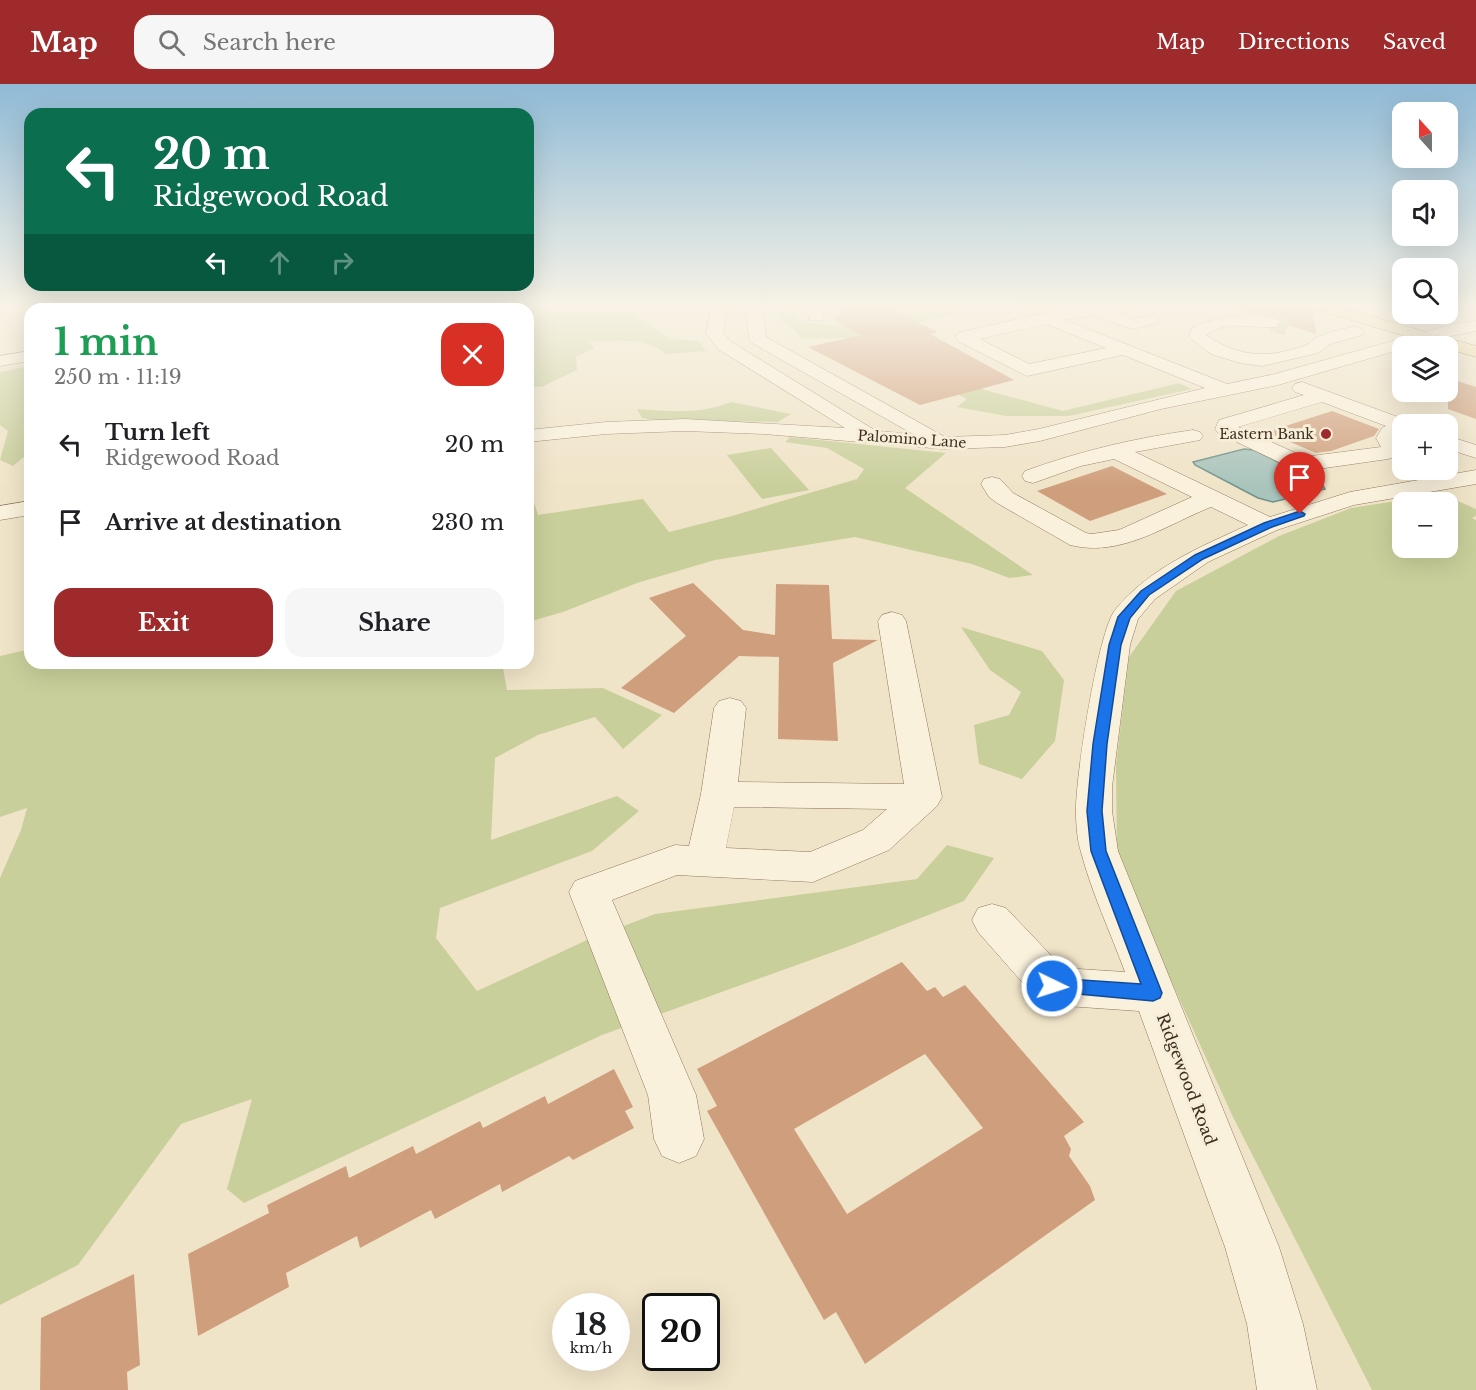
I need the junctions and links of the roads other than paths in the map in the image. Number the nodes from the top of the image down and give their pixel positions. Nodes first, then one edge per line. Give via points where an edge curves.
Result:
1 (758, 366) edge
2 (807, 366) edge
3 (1019, 366) edge
4 (1046, 366) edge
5 (1164, 366) edge
6 (1316, 366) edge
7 (1328, 366) edge
8 (1321, 368) junction
9 (1278, 379) junction
10 (1226, 390) junction
11 (1323, 396) junction
12 (1392, 422) edge
13 (534, 429) edge
14 (1392, 431) edge
15 (1193, 436) dead end
16 (872, 437) junction
17 (944, 443) junction
18 (1458, 446) edge
19 (1392, 447) edge
20 (1392, 451) edge
21 (1117, 452) junction
22 (1476, 452) edge
23 (1033, 476) dead end
24 (1476, 477) edge
25 (992, 484) dead end
26 (1211, 498) junction
27 (24, 509) edge
28 (0, 513) edge
29 (1268, 525) junction
30 (892, 621) dead end
31 (730, 708) dead end
32 (719, 794) junction
33 (924, 796) junction
34 (704, 862) junction
35 (992, 920) dead end
36 (1153, 993) junction
37 (679, 1139) dead end
38 (1287, 1390) edge

1 - 16 street
2 - 17 street
3 - 4 street via 1027,370
5 - 10 street
6 - 8 street
7 - 8 street, Palomino Lane
8 - 9 street, Palomino Lane
9 - 10 street, Palomino Lane
9 - 11 street
10 - 17 street, Palomino Lane via 1040,435 995,442
11 - 12 street
11 - 20 street via 1226,424 1225,429 1295,461 1311,463
13 - 16 street, Palomino Lane via 685,425
14 - 19 street via 1387,438
15 - 21 street via 1136,444
16 - 17 street, Palomino Lane
18 - 22 street
21 - 23 street via 1075,460
21 - 26 street
24 - 29 street, Ridgewood Road via 1350,499
25 - 26 street via 1005,498 1090,543 1136,532
26 - 29 street
27 - 28 street
29 - 36 street, Ridgewood Road via 1199,557 1145,593 1124,617 1115,645 1095,787 1095,821 1099,851
30 - 33 street
31 - 32 street
32 - 33 street
32 - 34 street
33 - 34 street via 876,840 813,867
34 - 37 street via 675,860 589,892 672,1095
35 - 36 street via 1052,986
36 - 38 street, Ridgewood Road via 1252,1247 1275,1324

